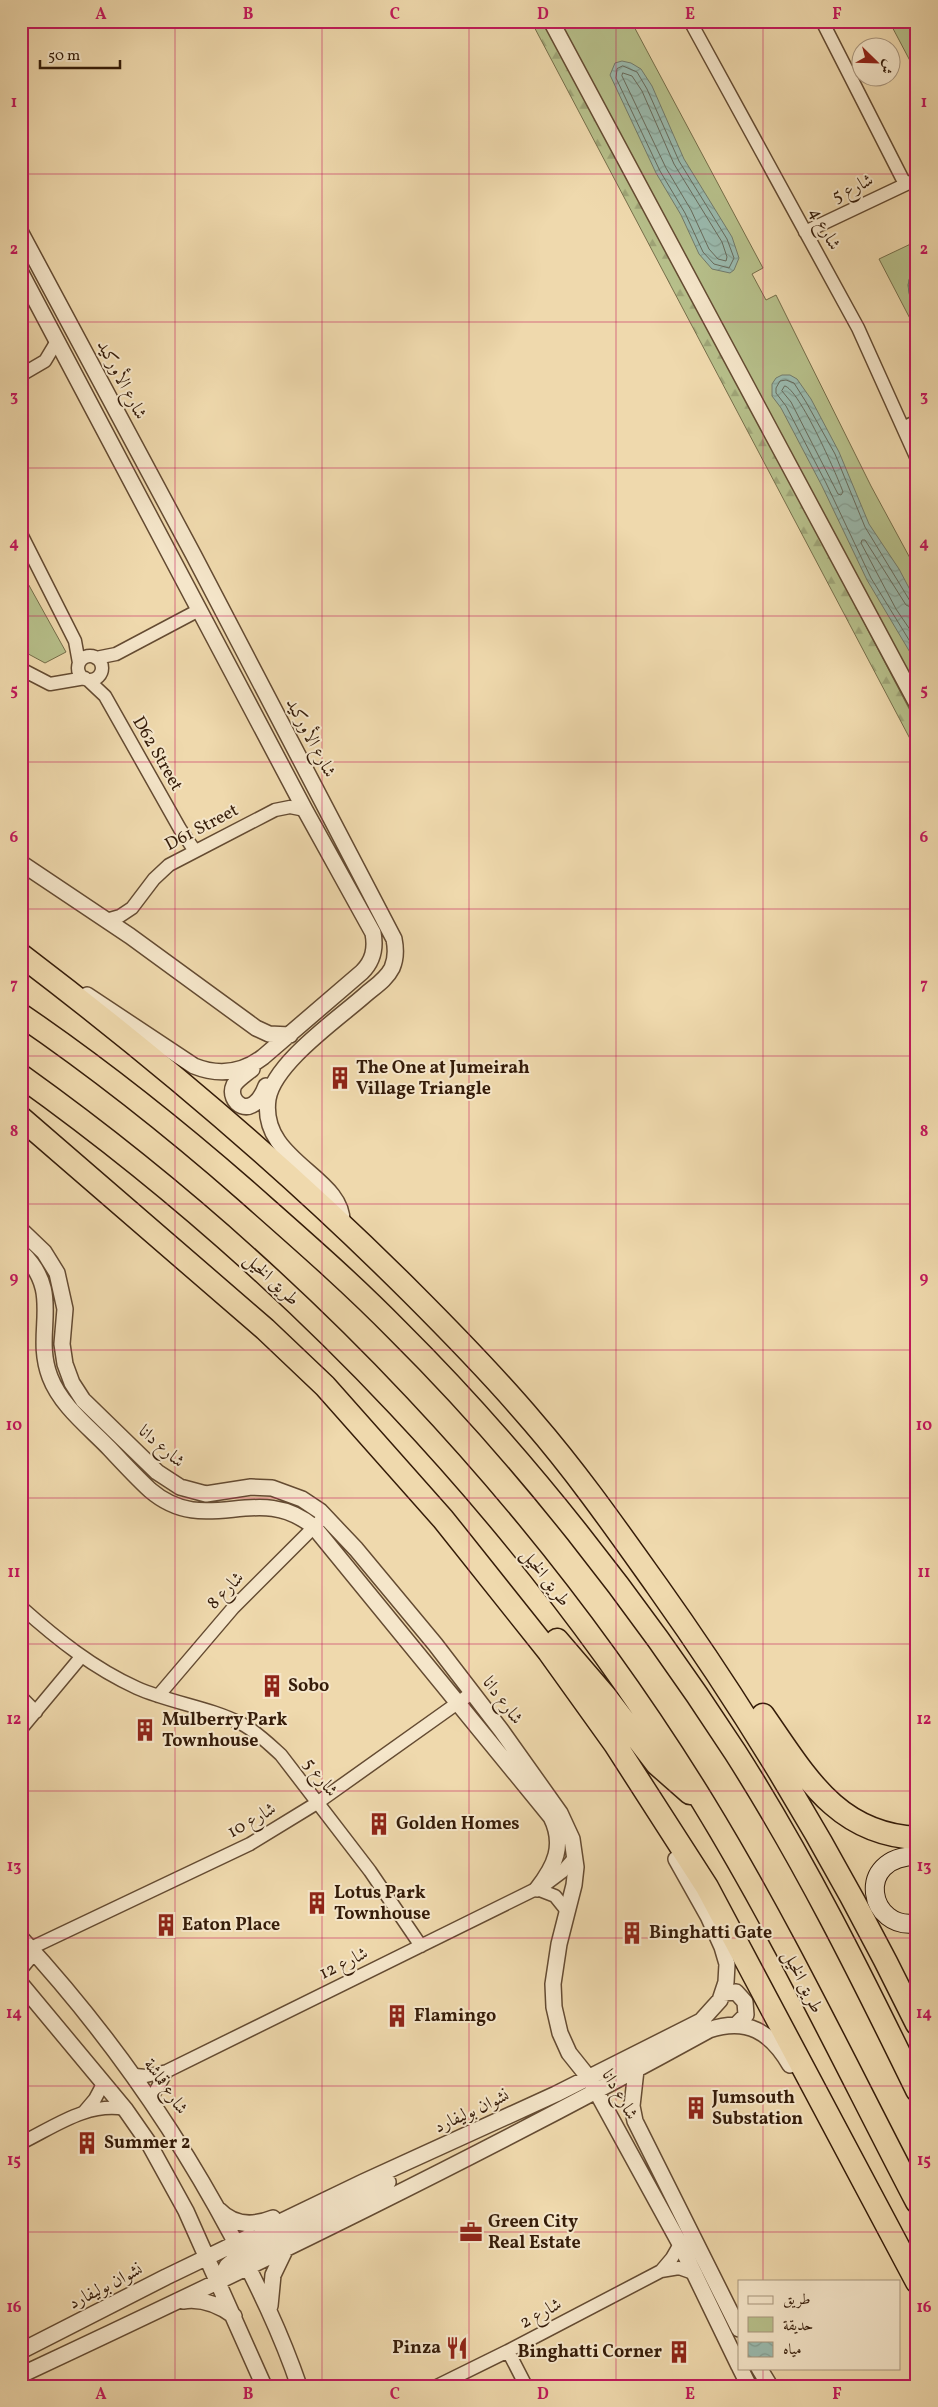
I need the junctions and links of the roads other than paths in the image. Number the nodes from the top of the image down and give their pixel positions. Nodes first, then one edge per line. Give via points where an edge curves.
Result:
1 (551, 21) edge
2 (690, 21) edge
3 (822, 21) edge
4 (911, 182) edge
5 (805, 232) junction
6 (21, 233) edge
7 (21, 273) edge
8 (57, 341) junction
9 (39, 366) junction
10 (70, 366) junction
11 (21, 375) edge
12 (917, 421) edge
13 (903, 428) junction
14 (917, 459) edge
15 (21, 534) edge
16 (199, 610) junction
17 (75, 641) junction
18 (241, 650) junction
19 (79, 664) junction
20 (97, 664) junction
21 (21, 668) edge
22 (86, 679) junction
23 (64, 682) junction
24 (105, 696) junction
25 (917, 704) edge
26 (305, 810) junction
27 (191, 853) junction
28 (21, 863) edge
29 (132, 908) junction
30 (106, 920) junction
31 (130, 936) junction
32 (21, 955) edge
33 (51, 978) junction
34 (21, 1015) edge
35 (290, 1035) junction
36 (263, 1057) junction
37 (293, 1057) junction
38 (21, 1076) edge
39 (21, 1118) edge
40 (21, 1134) edge
41 (104, 1191) junction
42 (342, 1224) junction
43 (21, 1230) edge
44 (21, 1252) edge
45 (405, 1474) junction
46 (325, 1516) junction
47 (314, 1527) junction
48 (663, 1594) junction
49 (21, 1607) edge
50 (81, 1657) junction
51 (473, 1692) junction
52 (158, 1696) junction
53 (21, 1698) edge
54 (459, 1702) junction
55 (36, 1712) junction
56 (21, 1729) edge
57 (643, 1786) junction
58 (702, 1801) junction
59 (317, 1803) junction
60 (917, 1838) edge
61 (917, 1856) edge
62 (575, 1857) junction
63 (537, 1889) junction
64 (567, 1910) junction
65 (917, 1923) edge
66 (24, 1942) edge
67 (421, 1946) junction
68 (21, 1967) edge
69 (21, 1984) edge
70 (723, 1993) junction
71 (917, 2024) edge
72 (736, 2025) junction
73 (167, 2070) junction
74 (636, 2070) junction
75 (135, 2075) junction
76 (589, 2078) junction
77 (103, 2084) junction
78 (917, 2090) edge
79 (597, 2092) junction
80 (151, 2099) junction
81 (125, 2109) junction
82 (84, 2112) junction
83 (466, 2136) junction
84 (843, 2141) junction
85 (21, 2143) edge
86 (917, 2202) edge
87 (217, 2208) junction
88 (298, 2213) junction
89 (680, 2244) junction
90 (285, 2250) junction
91 (242, 2255) junction
92 (206, 2258) junction
93 (661, 2271) junction
94 (696, 2274) junction
95 (917, 2282) edge
96 (218, 2283) junction
97 (177, 2302) junction
98 (270, 2310) junction
99 (235, 2317) junction
100 (738, 2327) edge
101 (21, 2351) edge
102 (508, 2352) junction
103 (738, 2363) edge
104 (741, 2370) edge
105 (760, 2370) edge
106 (21, 2375) edge
107 (264, 2386) edge
108 (299, 2386) edge
109 (437, 2386) edge
110 (526, 2386) edge
111 (749, 2386) edge
112 (770, 2386) edge

1 - 25 street
2 - 5 street, شارع 4
3 - 4 street
4 - 5 street, شارع 5
5 - 13 street, شارع 4 via 858,328
6 - 18 street, شارع الأوركيد
7 - 8 street
8 - 9 street
8 - 10 street
9 - 10 street via 54,363
9 - 11 street
10 - 16 street
12 - 13 street
13 - 14 street, شارع 4
15 - 17 street
16 - 18 street via 211,615 226,641
16 - 20 street
16 - 26 street
17 - 19 street
17 - 20 street
18 - 37 street, شارع الأوركيد via 391,931 396,949 392,969 386,978
19 - 20 street via 84,657
19 - 22 street via 80,674
19 - 23 street
20 - 22 street via 95,678
20 - 24 street, D62 Street
21 - 23 street via 50,684
22 - 23 street
22 - 24 street, D62 Street
24 - 27 street, D62 Street
26 - 27 street, D61 Street via 290,807 275,810
26 - 35 street via 373,933 375,947 371,961 362,972
27 - 29 street, D61 Street via 161,871
28 - 30 street
29 - 30 street, D61 Street
29 - 31 street
30 - 31 street
31 - 35 street via 256,1028 275,1035
32 - 33 highway
33 - 36 street via 93,999 202,1069 234,1071
33 - 42 highway via 205,1101
34 - 78 highway via 155,1115 326,1261 436,1369 534,1481 629,1602 734,1751 815,1888
35 - 36 street
36 - 37 street via 234,1086 234,1098 243,1106 258,1103 272,1074
37 - 42 street, شارع الأوركيد via 268,1099 270,1124 282,1148 335,1199 341,1211
38 - 58 highway, طريق الخيل via 128,1157 216,1230 291,1298 388,1396 486,1504 551,1585 635,1700
39 - 41 highway
40 - 41 highway via 72,1173
41 - 45 highway via 295,1356
42 - 48 highway via 444,1325 521,1408 584,1484
43 - 46 street, شارع دانا via 44,1252 61,1285 65,1309 63,1354 72,1383 83,1400 157,1472 172,1483 197,1492 215,1494 251,1487 283,1491 302,1499
44 - 47 street, شارع دانا via 32,1263 44,1289 47,1308 44,1355 54,1386 67,1406 150,1489 170,1503 191,1510 210,1512 274,1507 292,1512
45 - 57 highway via 549,1652
45 - 58 highway via 454,1517 590,1678 657,1764
46 - 47 street, شارع 8
46 - 51 street, شارع دانا
47 - 52 street, شارع 8 via 233,1608
47 - 54 street, شارع دانا
48 - 60 highway via 675,1600 705,1633 810,1782 829,1803 876,1831
48 - 71 highway via 735,1698 789,1785 857,1905
49 - 50 street, شارع 5
50 - 52 street, شارع 5
50 - 55 street
51 - 54 street, شارع 10
51 - 62 street, شارع دانا via 560,1813 572,1839
52 - 59 street, شارع 5 via 223,1715 244,1725 281,1755
53 - 55 street
54 - 59 street, شارع 10
54 - 63 street, شارع دانا via 554,1823 558,1837 556,1858
55 - 56 street
57 - 70 street, نشوان بوليفارد via 655,1822 700,1900 722,1947 727,1973
57 - 84 highway via 707,1887
58 - 86 highway, طريق الخيل via 775,1929
59 - 66 street, شارع 10 via 250,1844
59 - 67 street, شارع 5 via 370,1871
61 - 65 main road via 888,1862 876,1878 874,1887 878,1905 884,1913 902,1923
62 - 63 street, شارع 12 via 554,1879
62 - 64 street, شارع دانا via 575,1876
63 - 64 street via 555,1896
63 - 67 street, شارع 12
64 - 76 street, شارع دانا via 556,1957 554,2007 560,2034 569,2053
66 - 68 street via 27,1962
66 - 75 street, شارع قماشة
67 - 73 street, شارع 12
69 - 77 street
70 - 72 street via 736,1992 746,2002 746,2015
70 - 76 street, نشوان بوليفارد via 715,2008 701,2021
72 - 74 street, نشوان بوليفارد via 709,2030
72 - 84 street, نشوان بوليفارد via 759,2031 779,2047 823,2121
73 - 75 street, شارع 12
73 - 80 street
74 - 79 street, نشوان بوليفارد
74 - 100 street, شارع دانا via 632,2106 635,2121
75 - 80 street, شارع قماشة
76 - 79 street, شارع دانا
76 - 83 street, نشوان بوليفارد
77 - 81 street
77 - 82 street
79 - 89 street, شارع دانا
79 - 90 street, نشوان بوليفارد
80 - 87 street, شارع قماشة
81 - 82 street via 105,2107
81 - 92 street via 168,2176
82 - 85 street
83 - 88 street, نشوان بوليفارد
83 - 91 street via 436,2158
84 - 95 highway
87 - 88 street via 232,2220 249,2224 286,2213
87 - 91 street, شارع قماشة
88 - 91 street, نشوان بوليفارد
89 - 93 street, شارع 2
89 - 94 street, شارع دانا
90 - 91 street, نشوان بوليفارد
90 - 98 street via 273,2275
91 - 92 street, نشوان بوليفارد
91 - 96 street, نشوان بوليفارد
91 - 98 street, شارع قماشة
92 - 96 street
92 - 101 street, نشوان بوليفارد
93 - 94 street, شارع 2 via 679,2268
93 - 102 street, شارع 2
94 - 103 street, شارع دانا
96 - 97 street, نشوان بوليفارد
96 - 99 street
97 - 99 street via 200,2300 212,2303
97 - 106 street, نشوان بوليفارد
98 - 108 street, شارع قماشة
99 - 107 street
102 - 109 street, شارع 2
102 - 110 street
104 - 111 street, شارع دانا
105 - 112 street

